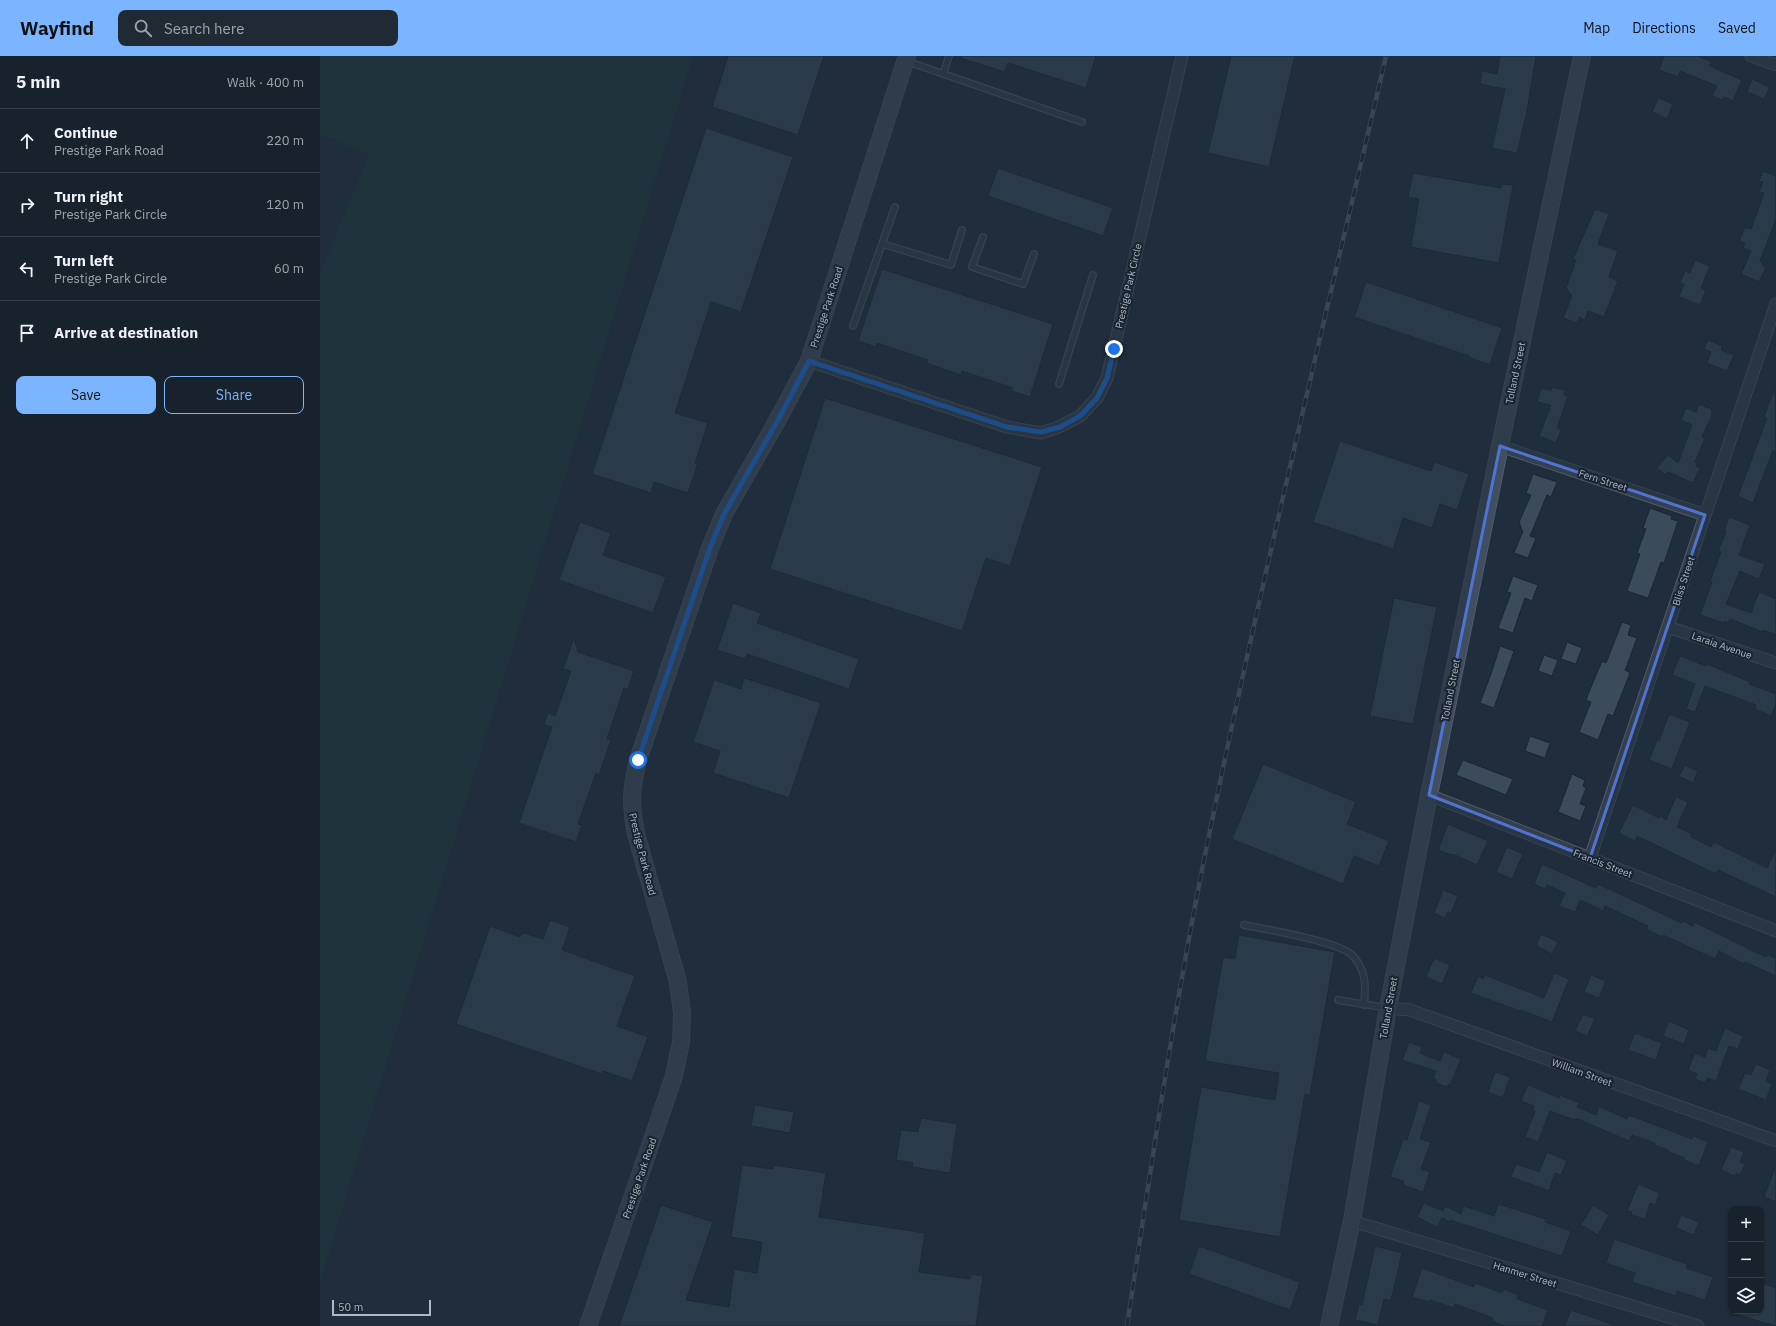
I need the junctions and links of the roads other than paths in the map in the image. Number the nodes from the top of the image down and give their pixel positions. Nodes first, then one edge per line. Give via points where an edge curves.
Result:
1 (949, 56) edge
2 (1182, 56) edge
3 (1582, 56) edge
4 (1751, 56) edge
5 (907, 58) edge
6 (1776, 65) edge
7 (943, 74) junction
8 (1082, 122) dead end
9 (896, 207) dead end
10 (962, 230) dead end
11 (983, 237) dead end
12 (883, 244) junction
13 (1034, 254) dead end
14 (1093, 275) dead end
15 (1776, 304) edge
16 (853, 326) dead end
17 (809, 361) junction
18 (1059, 384) dead end
19 (1500, 446) junction
20 (1705, 515) junction
21 (1668, 627) junction
22 (1776, 664) edge
23 (1429, 795) junction
24 (1590, 858) junction
25 (1244, 924) dead end
26 (1776, 931) edge
27 (1338, 1000) dead end
28 (1364, 1005) junction
29 (1388, 1008) junction
30 (1776, 1141) edge
31 (1352, 1221) junction
32 (588, 1326) edge
33 (1329, 1326) edge
34 (1698, 1326) edge

1 - 7 lane
2 - 17 street, Prestige Park Circle via 1107,378 1097,398 1080,416 1060,427 1041,432 1007,427
3 - 19 street, Tolland Street
4 - 6 street
5 - 7 lane
5 - 17 street, Prestige Park Road
7 - 8 lane
9 - 12 lane
10 - 12 lane via 951,265
11 - 13 lane via 972,267 1022,284
12 - 16 lane
14 - 18 lane
15 - 20 street, Bliss Street
17 - 32 street, Prestige Park Road via 724,514 632,785 631,810 636,834 678,982 682,1014 681,1042 671,1083
19 - 20 street, Fern Street
19 - 23 street, Tolland Street
20 - 21 street, Bliss Street
21 - 22 street, Laraia Avenue
21 - 24 street, Bliss Street
23 - 24 street, Francis Street
23 - 29 street, Tolland Street
24 - 26 street, Francis Street
25 - 28 lane via 1336,945 1352,955 1366,983
27 - 28 lane
28 - 29 lane
29 - 30 street, William Street via 1410,1010
29 - 31 street, Tolland Street
31 - 33 street, Tolland Street
31 - 34 street, Hanmer Street

